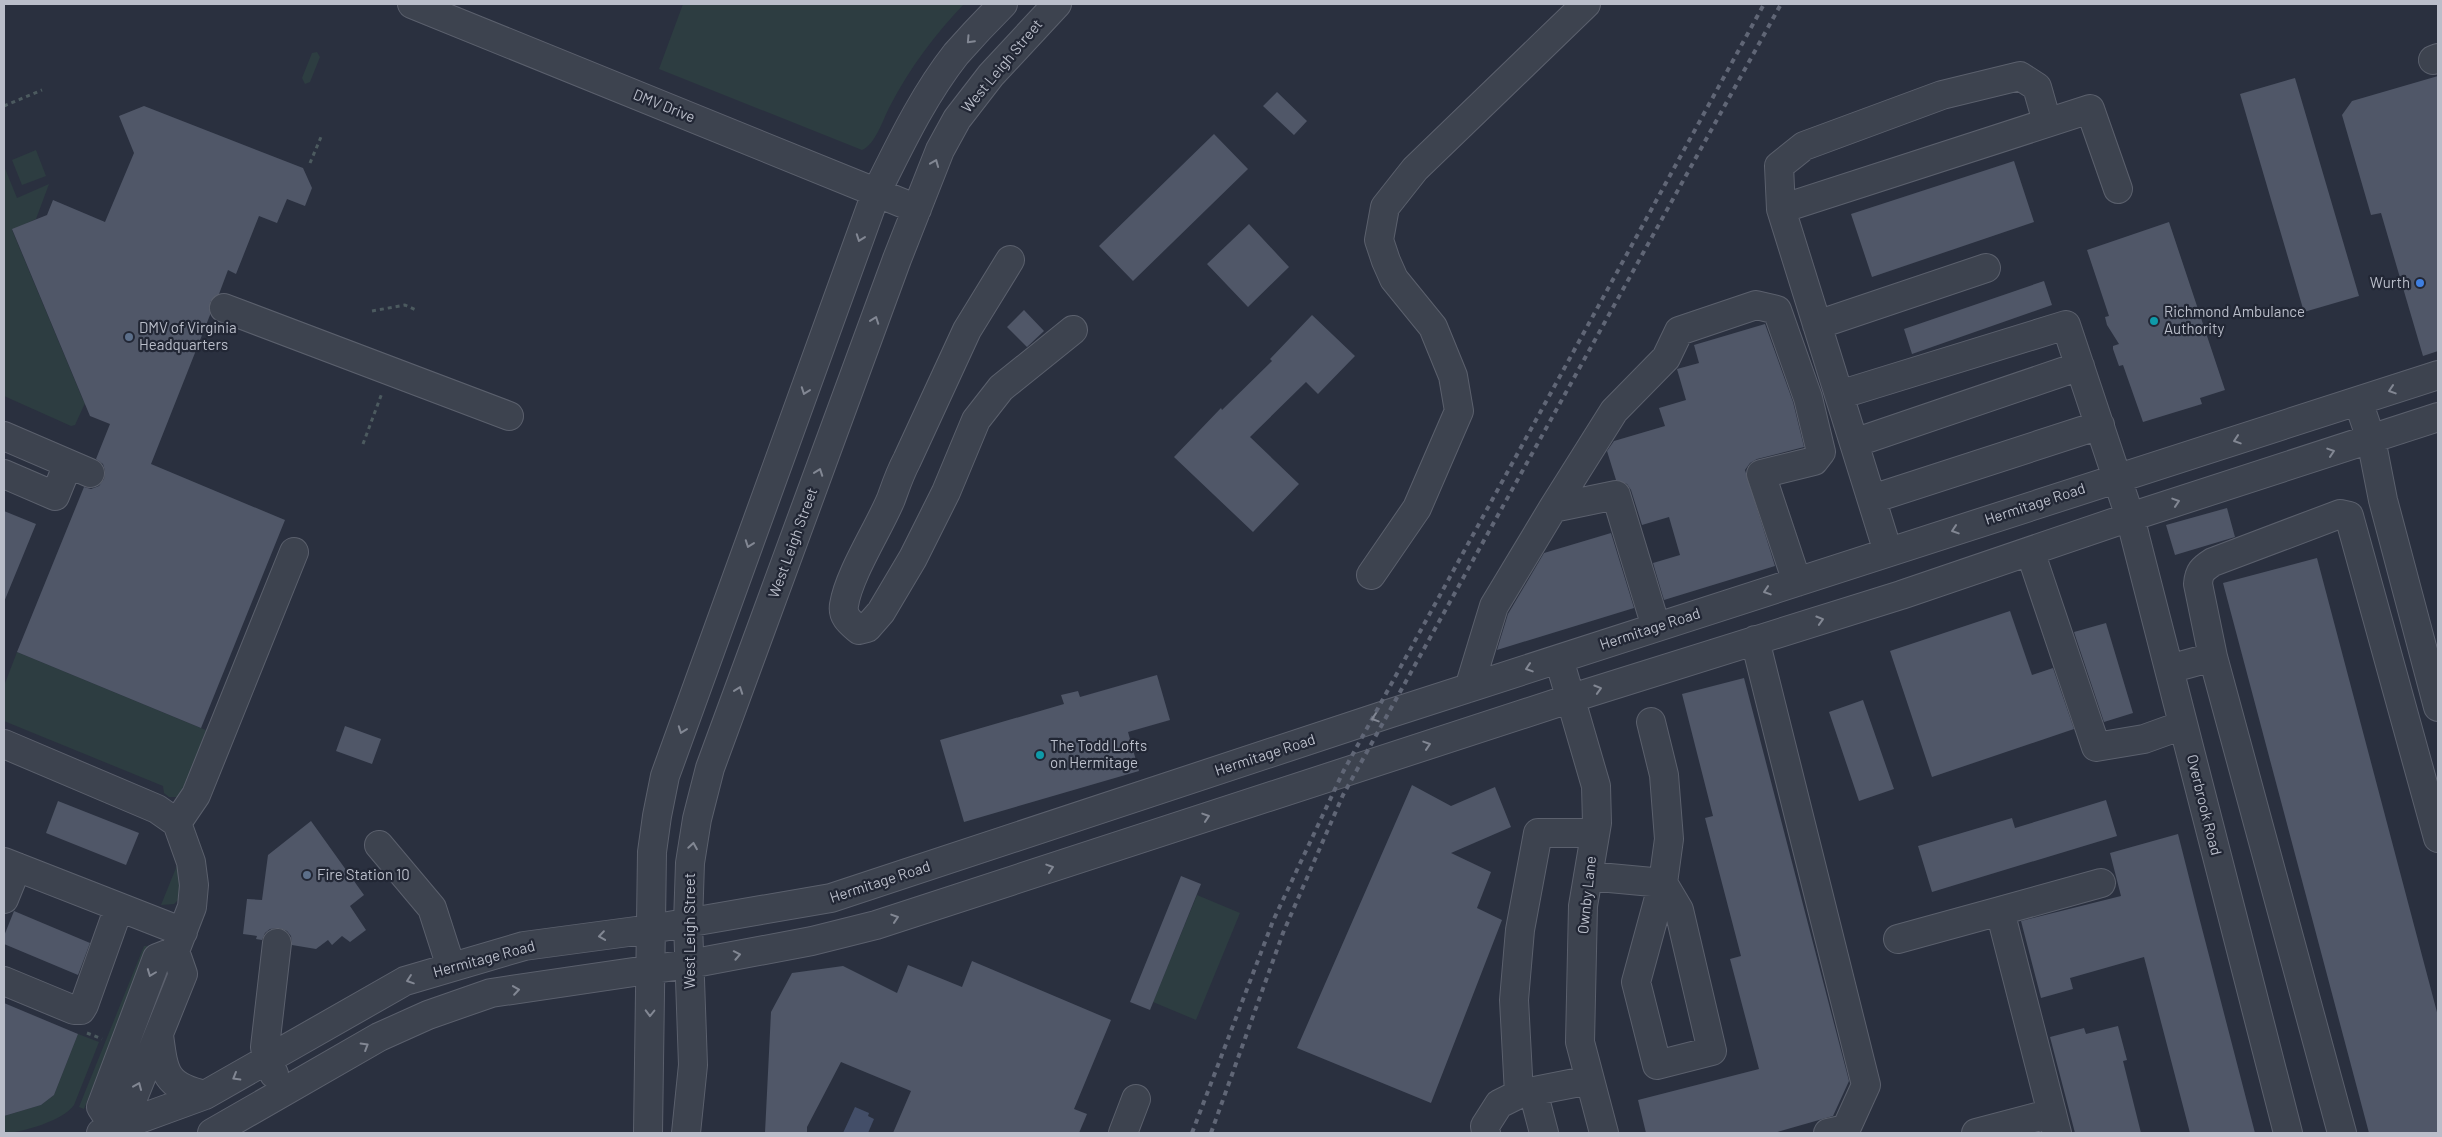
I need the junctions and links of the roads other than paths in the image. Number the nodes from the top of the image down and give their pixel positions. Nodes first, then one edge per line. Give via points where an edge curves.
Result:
1 (412, 4) edge
2 (1003, 4) edge
3 (1057, 4) edge
4 (1586, 4) edge
5 (2047, 122) junction
6 (2118, 189) dead end
7 (876, 192) junction
8 (917, 209) junction
9 (1781, 209) junction
10 (1010, 260) dead end
11 (1986, 268) dead end
12 (224, 308) dead end
13 (1817, 325) junction
14 (1073, 330) dead end
15 (2080, 366) junction
16 (2438, 375) edge
17 (1839, 395) junction
18 (2358, 401) junction
19 (509, 416) dead end
20 (2438, 417) edge
21 (2100, 425) junction
22 (4, 436) edge
23 (2371, 439) junction
24 (1854, 444) junction
25 (4, 474) edge
26 (2118, 478) junction
27 (1872, 499) junction
28 (1553, 508) junction
29 (2130, 517) junction
30 (2030, 551) junction
31 (294, 552) dead end
32 (1888, 552) junction
33 (1371, 575) dead end
34 (1797, 582) junction
35 (1656, 627) junction
36 (1755, 640) junction
37 (2214, 657) junction
38 (1559, 658) junction
39 (2169, 669) junction
40 (1469, 688) junction
41 (1572, 698) junction
42 (2436, 698) edge
43 (2400, 700) junction
44 (1651, 722) dead end
45 (2183, 725) junction
46 (4, 744) edge
47 (177, 823) junction
48 (1594, 833) junction
49 (2438, 838) edge
50 (379, 845) dead end
51 (10, 864) edge
52 (1588, 876) junction
53 (2101, 882) dead end
54 (1663, 883) junction
55 (4, 899) edge
56 (119, 907) junction
57 (2000, 911) junction
58 (688, 923) junction
59 (651, 929) junction
60 (1898, 939) dead end
61 (179, 942) junction
62 (277, 943) dead end
63 (689, 964) junction
64 (451, 967) junction
65 (651, 970) junction
66 (4, 981) edge
67 (159, 1035) junction
68 (267, 1060) junction
69 (1590, 1080) junction
70 (285, 1092) junction
71 (1526, 1093) junction
72 (205, 1095) junction
73 (1136, 1099) dead end
74 (2054, 1123) edge
75 (110, 1132) edge
76 (212, 1133) edge
77 (648, 1133) edge
78 (686, 1133) edge
79 (1123, 1133) edge
80 (1486, 1133) edge
81 (1544, 1133) edge
82 (1604, 1133) edge
83 (1828, 1133) edge
84 (1976, 1133) edge
85 (2288, 1133) edge
86 (2342, 1133) edge

1 - 7 street, DMV Drive
2 -> 7 street via 957,54 930,92
8 -> 3 street, West Leigh Street via 940,150 957,119 991,75
4 - 33 street via 1416,170 1385,208 1379,240 1386,261 1394,279 1433,327 1453,376 1459,411 1417,508
5 - 6 street via 2090,108
5 - 9 street
5 - 9 street via 2037,87 2020,76 1942,94 1804,146 1779,166
7 - 8 street, DMV Drive
7 -> 59 street via 666,776 652,852
58 -> 8 street, West Leigh Street via 690,863 710,768
9 - 13 street
10 - 14 street via 967,330 896,478 891,498 855,574 844,606 846,619 859,630 867,628 881,612 913,558 946,492 976,420 1001,388
11 - 13 street
12 - 19 street
13 - 17 street
15 - 17 street, Overbrook Road via 2066,325
15 - 21 street, Overbrook Road
15 - 24 street
16 -> 18 street, Hermitage Road
17 - 24 street
18 - 23 street
18 -> 26 street, Hermitage Road
20 - 23 street
21 - 26 street, Overbrook Road
21 - 27 street
22 - 25 street via 79,468 55,496
29 -> 23 street
23 - 42 street via 2383,500
24 - 27 street
26 - 29 street, Overbrook Road
26 -> 32 street, Hermitage Road
27 - 32 street
28 - 34 street via 1614,411 1666,358 1679,331 1756,305 1777,310 1808,398 1820,452 1814,461 1761,474
28 - 35 street via 1616,495
28 - 40 street via 1494,606
29 - 30 street
29 - 39 street, Overbrook Road
36 -> 30 street
30 - 45 street via 2096,746 2144,739
31 - 47 street via 196,795
32 - 34 street, Hermitage Road
34 -> 35 street, Hermitage Road
35 - 38 street, Hermitage Road
41 -> 36 street
36 - 83 street via 1866,1085 1846,1129
37 - 39 street
37 - 43 street via 2198,584 2202,569 2340,514 2349,516
37 - 86 street
38 -> 40 street, Hermitage Road
38 - 41 street, Ownby Lane
39 - 45 street, Overbrook Road
40 -> 58 street, Hermitage Road via 831,898
41 - 48 street, Ownby Lane via 1596,786
63 -> 41 street via 812,942 876,924
42 - 43 street
43 - 49 street
44 - 54 street via 1668,804 1669,839
45 - 85 street, Overbrook Road
46 - 47 street via 157,809
47 - 61 street via 186,845 194,885 192,906
48 - 52 street, Ownby Lane
48 - 71 street via 1538,833 1520,930 1514,1000
50 - 64 street via 432,908
51 - 55 street
51 - 56 street
52 - 54 street
52 - 69 street, Ownby Lane via 1583,906 1580,1042
53 - 57 street
54 - 54 street via 1678,910 1712,1051 1657,1065 1636,982
56 - 61 street
56 - 66 street via 81,1010
57 - 60 street
57 - 74 street
58 - 59 street, Hermitage Road
58 - 63 street, West Leigh Street
59 -> 64 street, Hermitage Road via 524,946
59 - 65 street
61 - 67 street via 183,974
61 -> 75 street via 157,958 101,1108
62 - 68 street via 266,1033
63 - 65 street
63 - 78 street, West Leigh Street via 693,1065
64 -> 68 street, Hermitage Road via 405,981
70 -> 65 street via 379,1037 428,1015 492,993
65 -> 77 street
67 - 72 street via 163,1067 183,1090
75 -> 67 street via 133,1098
68 - 70 street
68 -> 72 street, Hermitage Road
69 - 71 street
69 - 82 street, Ownby Lane
70 - 76 street
71 - 80 street via 1499,1104 1485,1126
71 - 81 street
72 - 75 street, Hermitage Road
73 - 79 street
74 - 84 street

